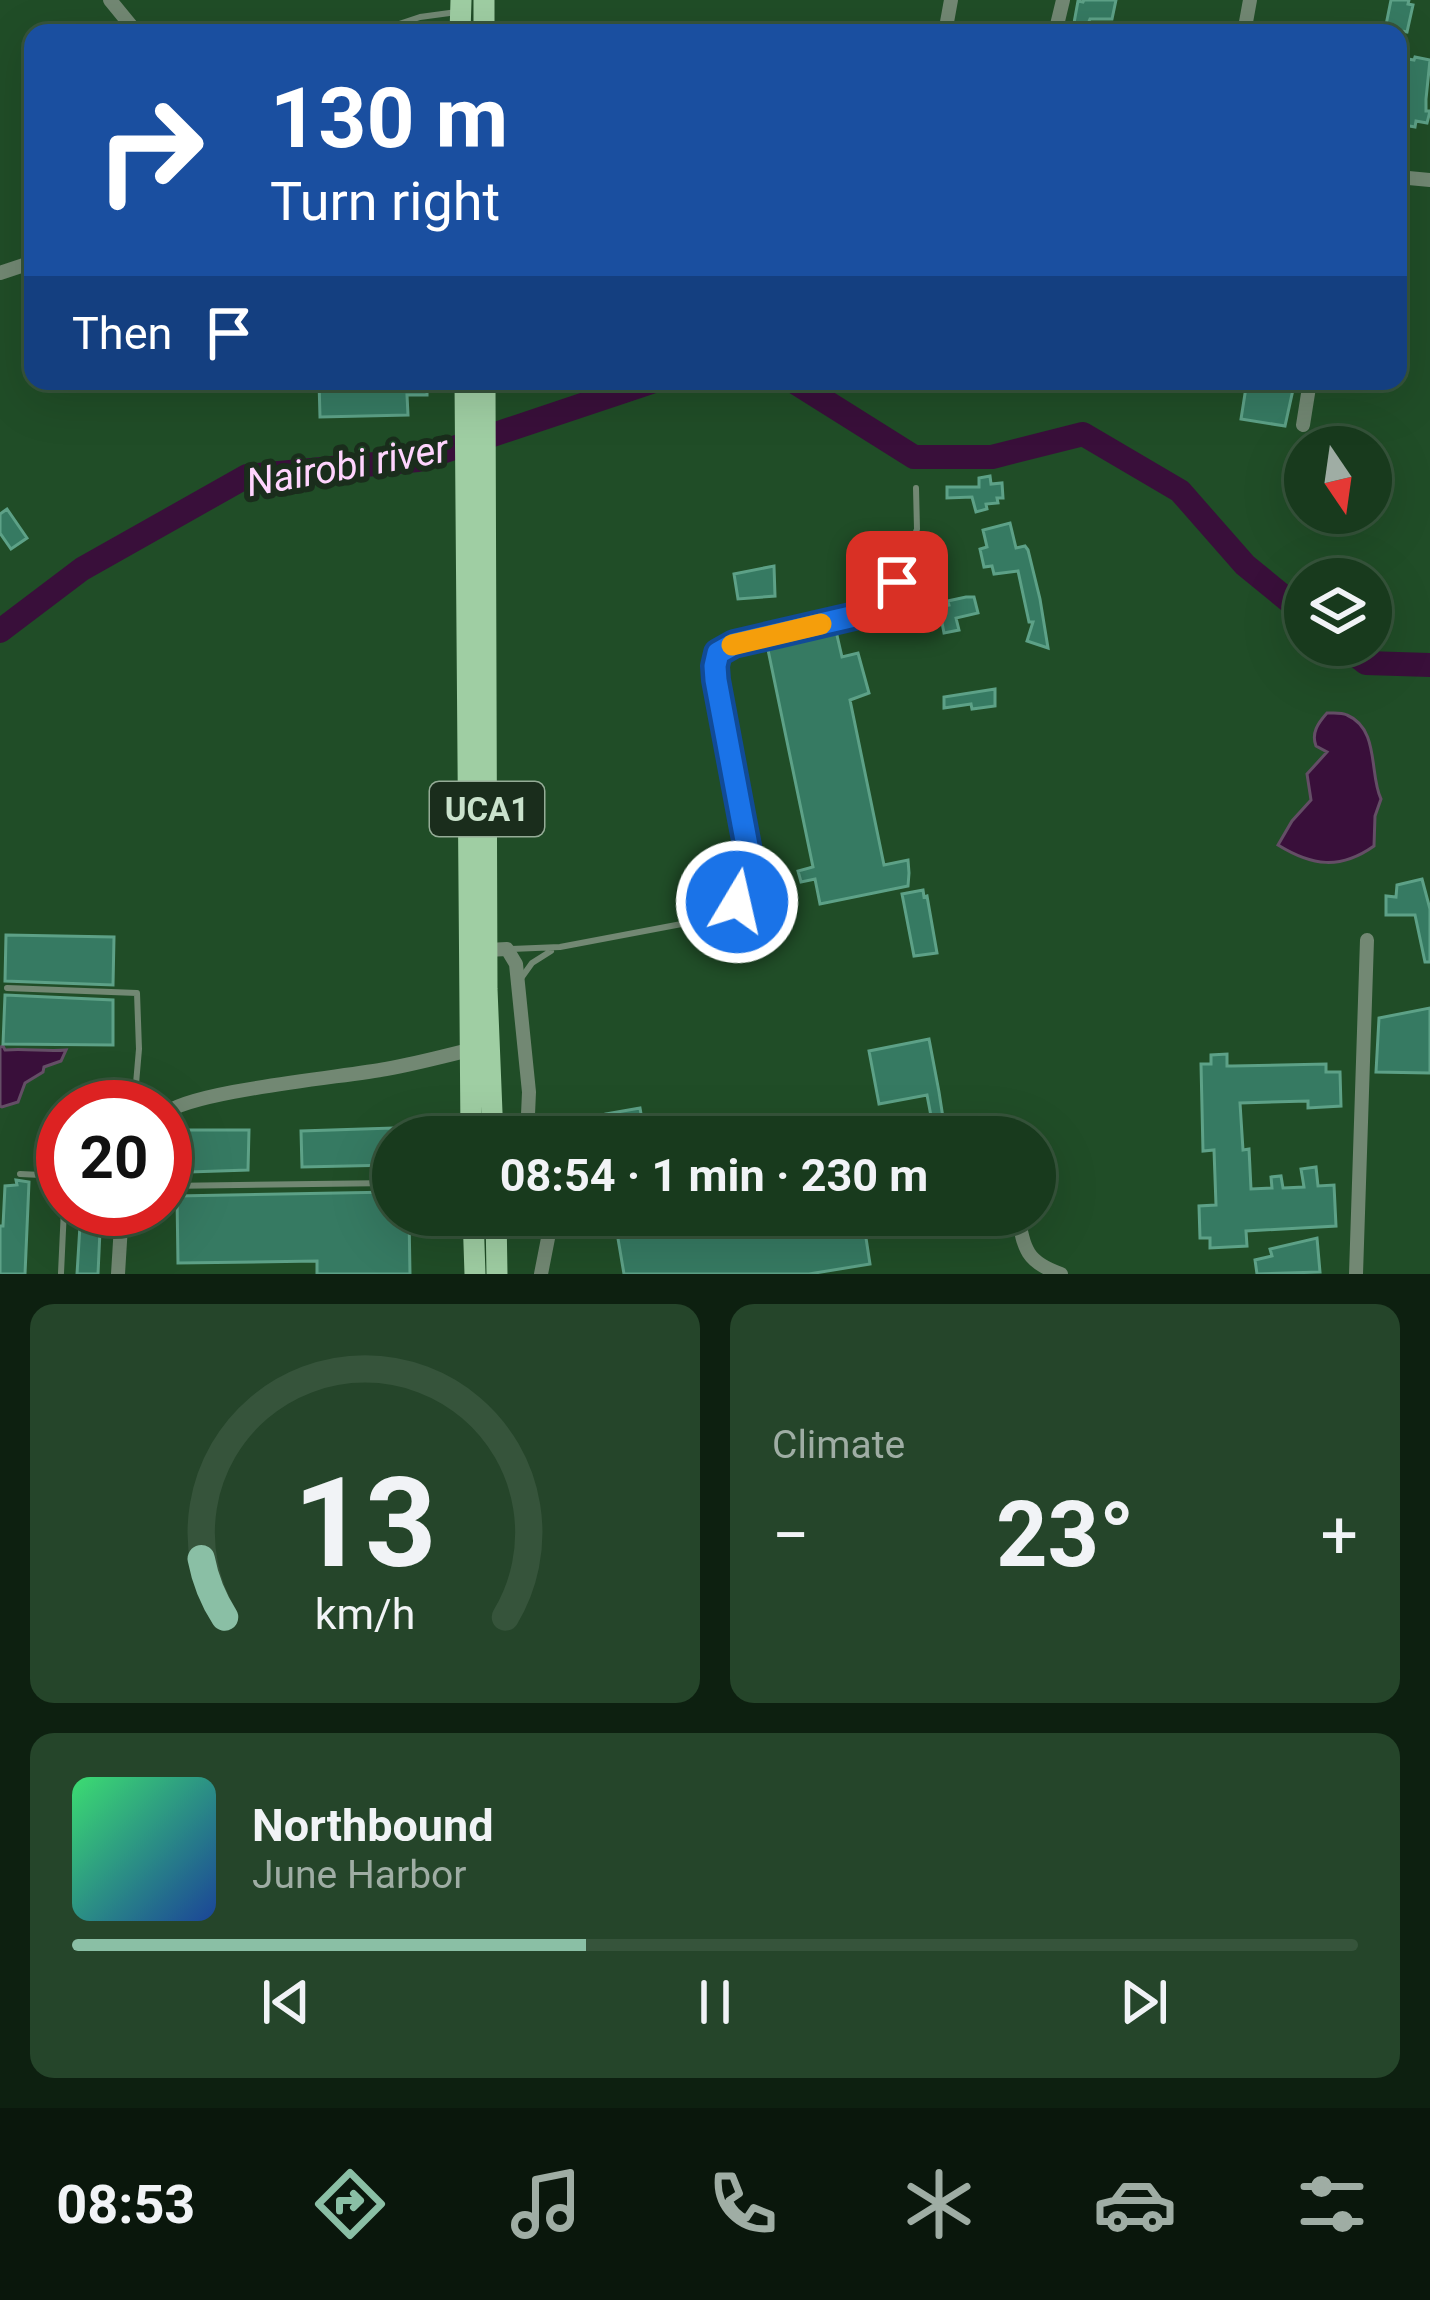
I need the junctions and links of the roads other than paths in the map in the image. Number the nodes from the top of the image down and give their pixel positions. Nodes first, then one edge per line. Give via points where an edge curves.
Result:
1 (110, 0) edge
2 (460, 15) edge
3 (130, 24) edge
4 (401, 24) edge
5 (465, 390) edge
6 (484, 390) edge
7 (1309, 390) edge
8 (1304, 425) dead end
9 (476, 483) junction
10 (916, 488) dead end
11 (1367, 940) dead end
12 (560, 947) junction
13 (497, 950) junction
14 (520, 981) junction
15 (7, 988) dead end
16 (469, 1050) junction
17 (136, 1080) edge
18 (192, 1101) edge
19 (471, 1116) edge
20 (493, 1116) edge
21 (528, 1116) edge
22 (20, 1174) dead end
23 (36, 1174) edge
24 (372, 1183) edge
25 (192, 1186) edge
26 (63, 1236) edge
27 (120, 1236) edge
28 (474, 1236) edge
29 (496, 1236) edge
30 (548, 1236) edge
31 (1022, 1236) edge
32 (61, 1273) edge
33 (118, 1274) edge
34 (475, 1274) edge
35 (497, 1274) edge
36 (541, 1274) edge
37 (1061, 1274) edge
38 (1356, 1274) edge

1 - 3 street
2 - 4 lane
5 - 9 main road, UCA1
6 - 9 main road, UCA1
7 - 8 street
9 - 13 main road, UCA1
9 - 16 main road, UCA1
10 - 12 lane via 916,529 881,606 718,653 716,680 748,851 737,902 708,919
11 - 38 street
12 - 13 lane
12 - 14 lane
13 - 14 street via 516,964
13 - 20 main road, UCA1
14 - 21 street
15 - 17 lane via 137,993
16 - 18 street
16 - 19 main road, UCA1
22 - 23 lane
24 - 25 lane
26 - 32 lane
27 - 33 street
28 - 34 main road
29 - 35 main road
30 - 36 street
31 - 37 street via 1024,1250

